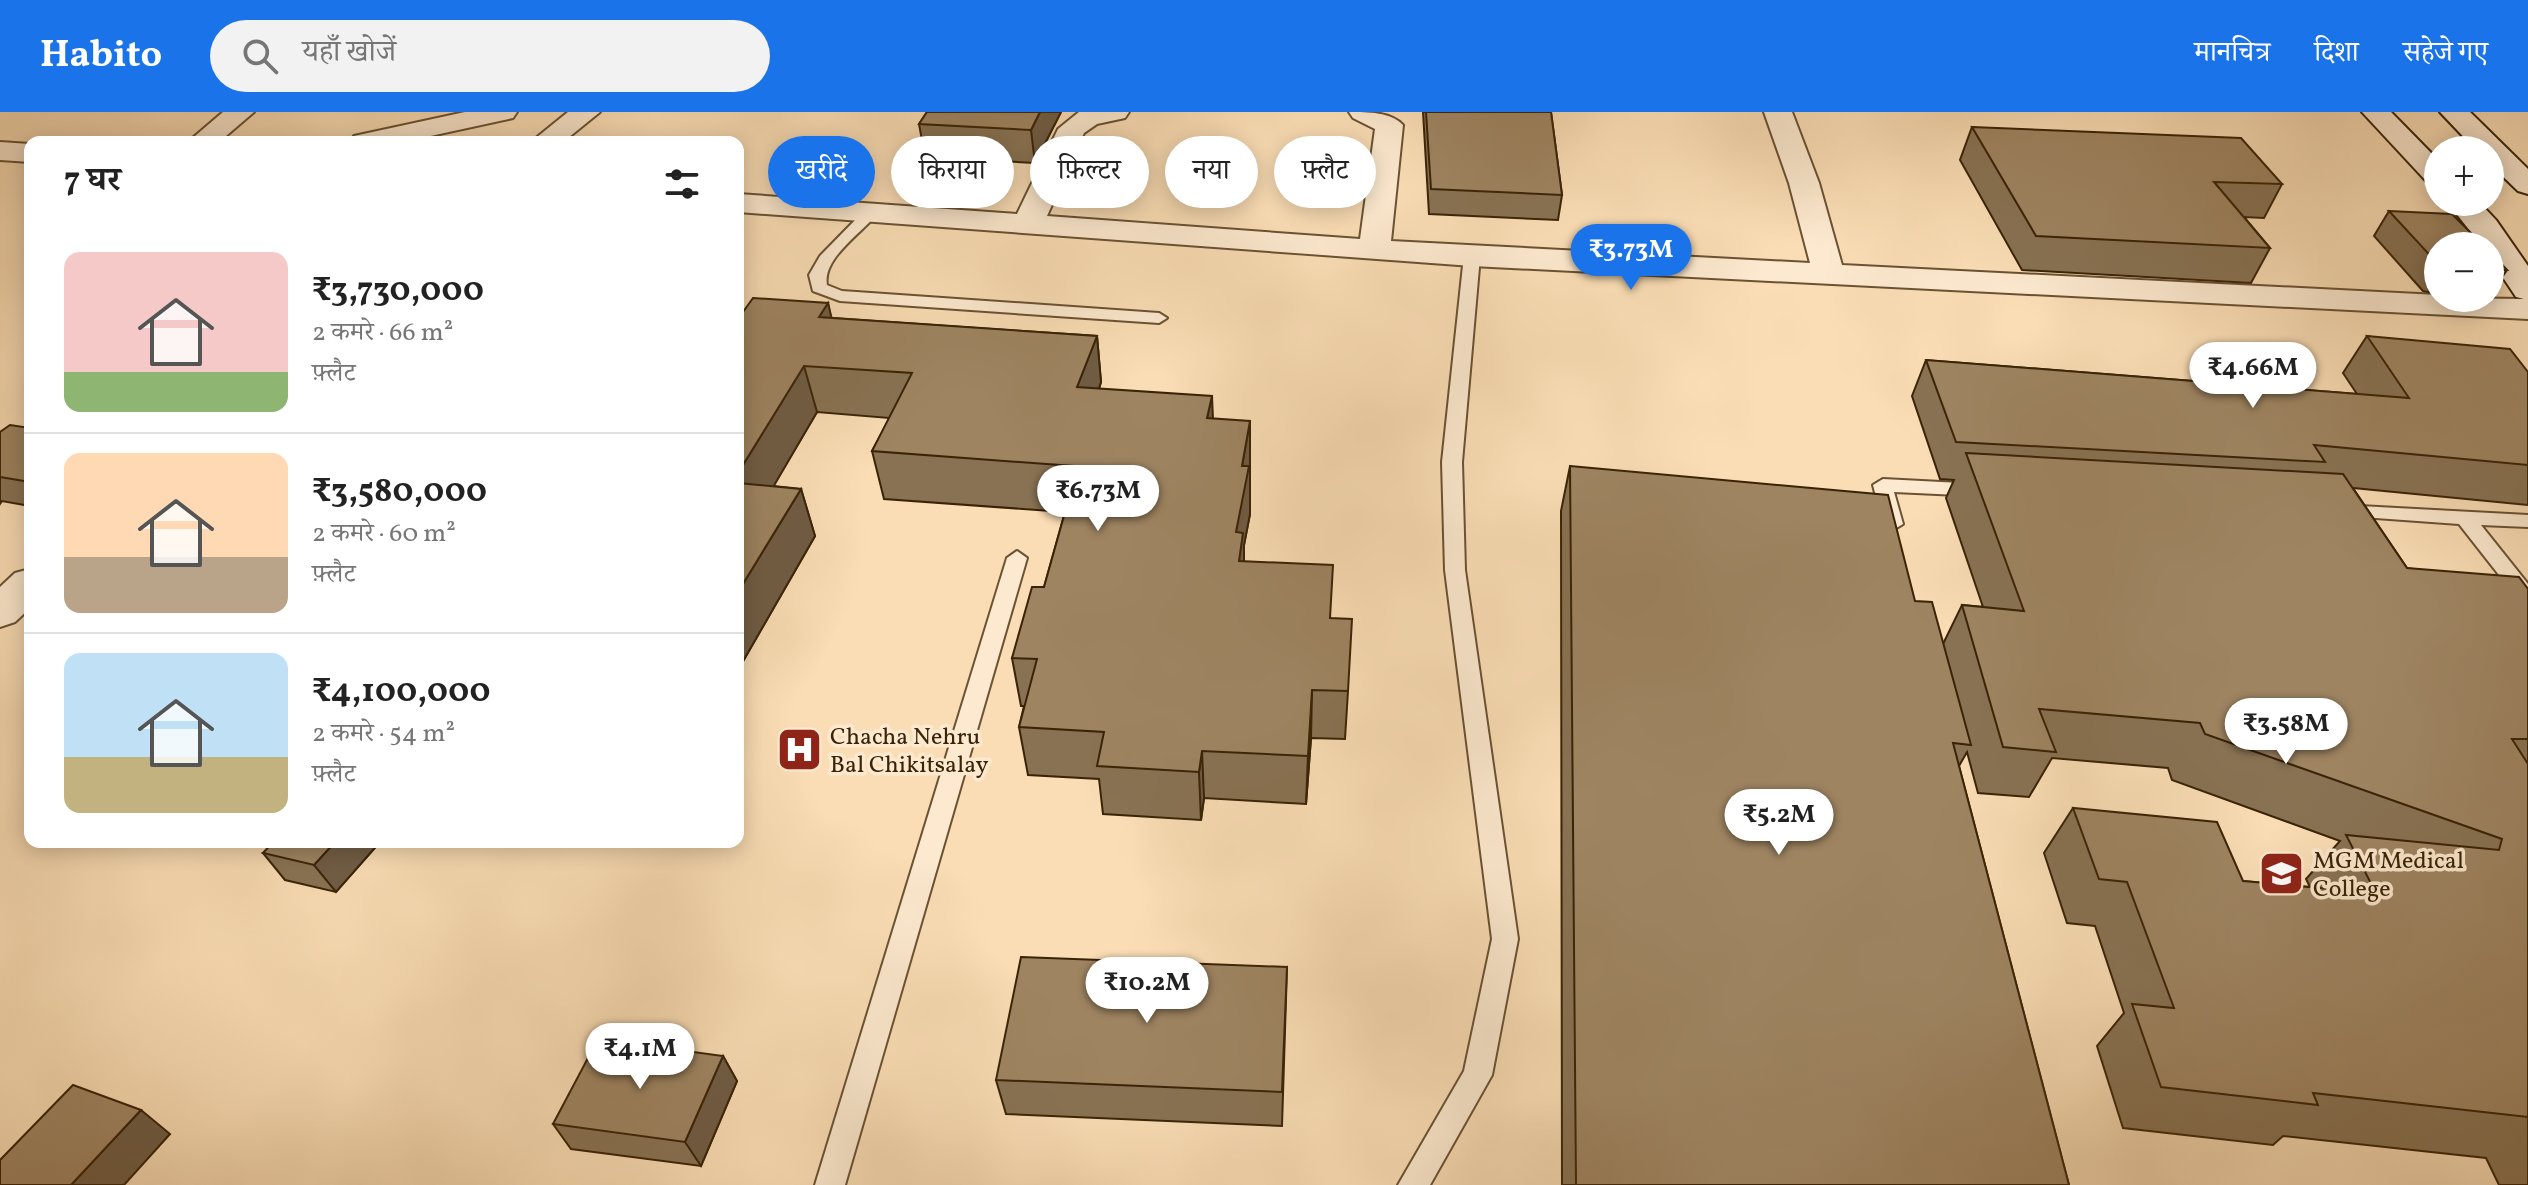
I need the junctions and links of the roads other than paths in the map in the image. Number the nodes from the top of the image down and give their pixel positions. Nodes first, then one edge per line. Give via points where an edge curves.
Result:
1 (240, 112) edge
2 (503, 112) edge
3 (586, 112) edge
4 (1115, 112) edge
5 (1363, 112) edge
6 (1778, 112) edge
7 (2376, 112) edge
8 (2454, 112) edge
9 (210, 136) edge
10 (392, 136) edge
11 (553, 136) edge
12 (0, 151) edge
13 (24, 153) edge
14 (2424, 162) edge
15 (2528, 185) edge
16 (744, 203) edge
17 (870, 213) junction
18 (2475, 216) edge
19 (1028, 224) junction
20 (1375, 247) junction
21 (1472, 256) junction
22 (1829, 274) junction
23 (2528, 290) edge
24 (2528, 309) edge
25 (1159, 318) dead end
26 (1993, 491) edge
27 (2323, 510) edge
28 (2464, 517) junction
29 (2528, 521) edge
30 (1898, 546) edge
31 (1017, 558) dead end
32 (24, 589) edge
33 (2528, 598) edge
34 (0, 612) edge
35 (830, 1185) edge
36 (1413, 1185) edge

1 - 9 street
2 - 10 street
3 - 11 street
4 - 19 street via 1088,118 1072,129
5 - 20 street via 1389,125
6 - 22 street
7 - 14 street
8 - 15 street
12 - 13 street
16 - 17 street
17 - 19 street
17 - 25 lane via 826,259 817,275 819,288 840,296
18 - 23 street
19 - 20 street
20 - 21 street
21 - 22 street
21 - 36 lane via 1452,462 1455,570 1505,939 1478,1075
22 - 24 street
26 - 30 lane via 1883,485
27 - 28 lane
28 - 29 lane
28 - 33 lane
31 - 35 lane
32 - 34 street

